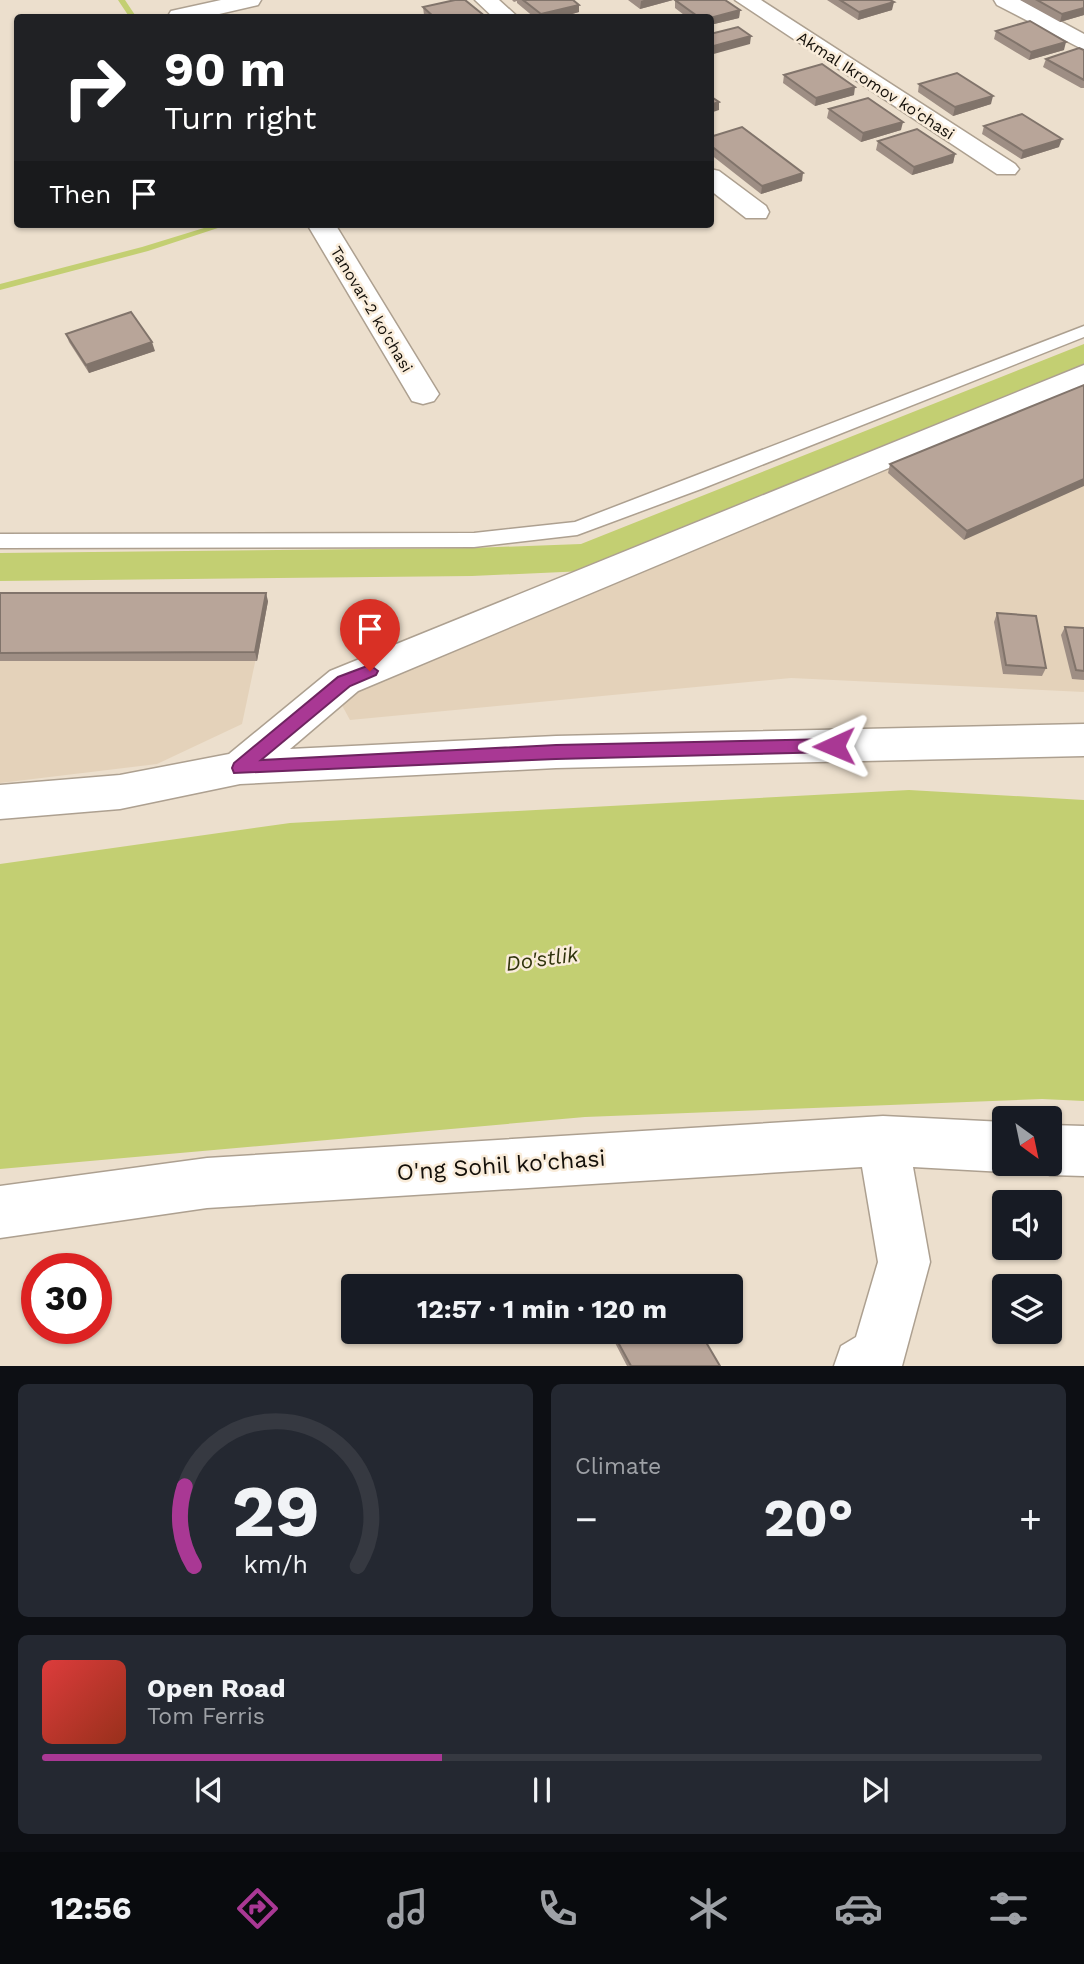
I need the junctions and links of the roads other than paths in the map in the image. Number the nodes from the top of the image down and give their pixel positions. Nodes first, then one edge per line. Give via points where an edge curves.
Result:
1 (250, 0) edge
2 (486, 0) edge
3 (746, 0) edge
4 (1005, 0) edge
5 (175, 11) edge
6 (503, 14) edge
7 (1084, 43) edge
8 (1006, 169) dead end
9 (714, 180) edge
10 (756, 212) dead end
11 (324, 228) edge
12 (1084, 331) edge
13 (1084, 375) edge
14 (423, 394) dead end
15 (0, 541) edge
16 (1084, 740) edge
17 (240, 768) junction
18 (0, 803) edge
19 (883, 1141) junction
20 (992, 1146) edge
21 (1062, 1151) edge
22 (1084, 1152) edge
23 (0, 1212) edge
24 (861, 1366) edge

1 - 5 street
2 - 6 street
3 - 8 street, Akmal Ikromov ko'chasi
4 - 7 street
9 - 10 street
11 - 14 street, Tanovar-2 ko'chasi
12 - 15 lane via 577,528 474,540
13 - 17 street via 344,681
16 - 17 street via 556,752
17 - 18 street via 120,792
19 - 20 street, O'ng Sohil ko'chasi
19 - 23 street, O'ng Sohil ko'chasi via 207,1183
19 - 24 street via 904,1262 879,1355
21 - 22 street

